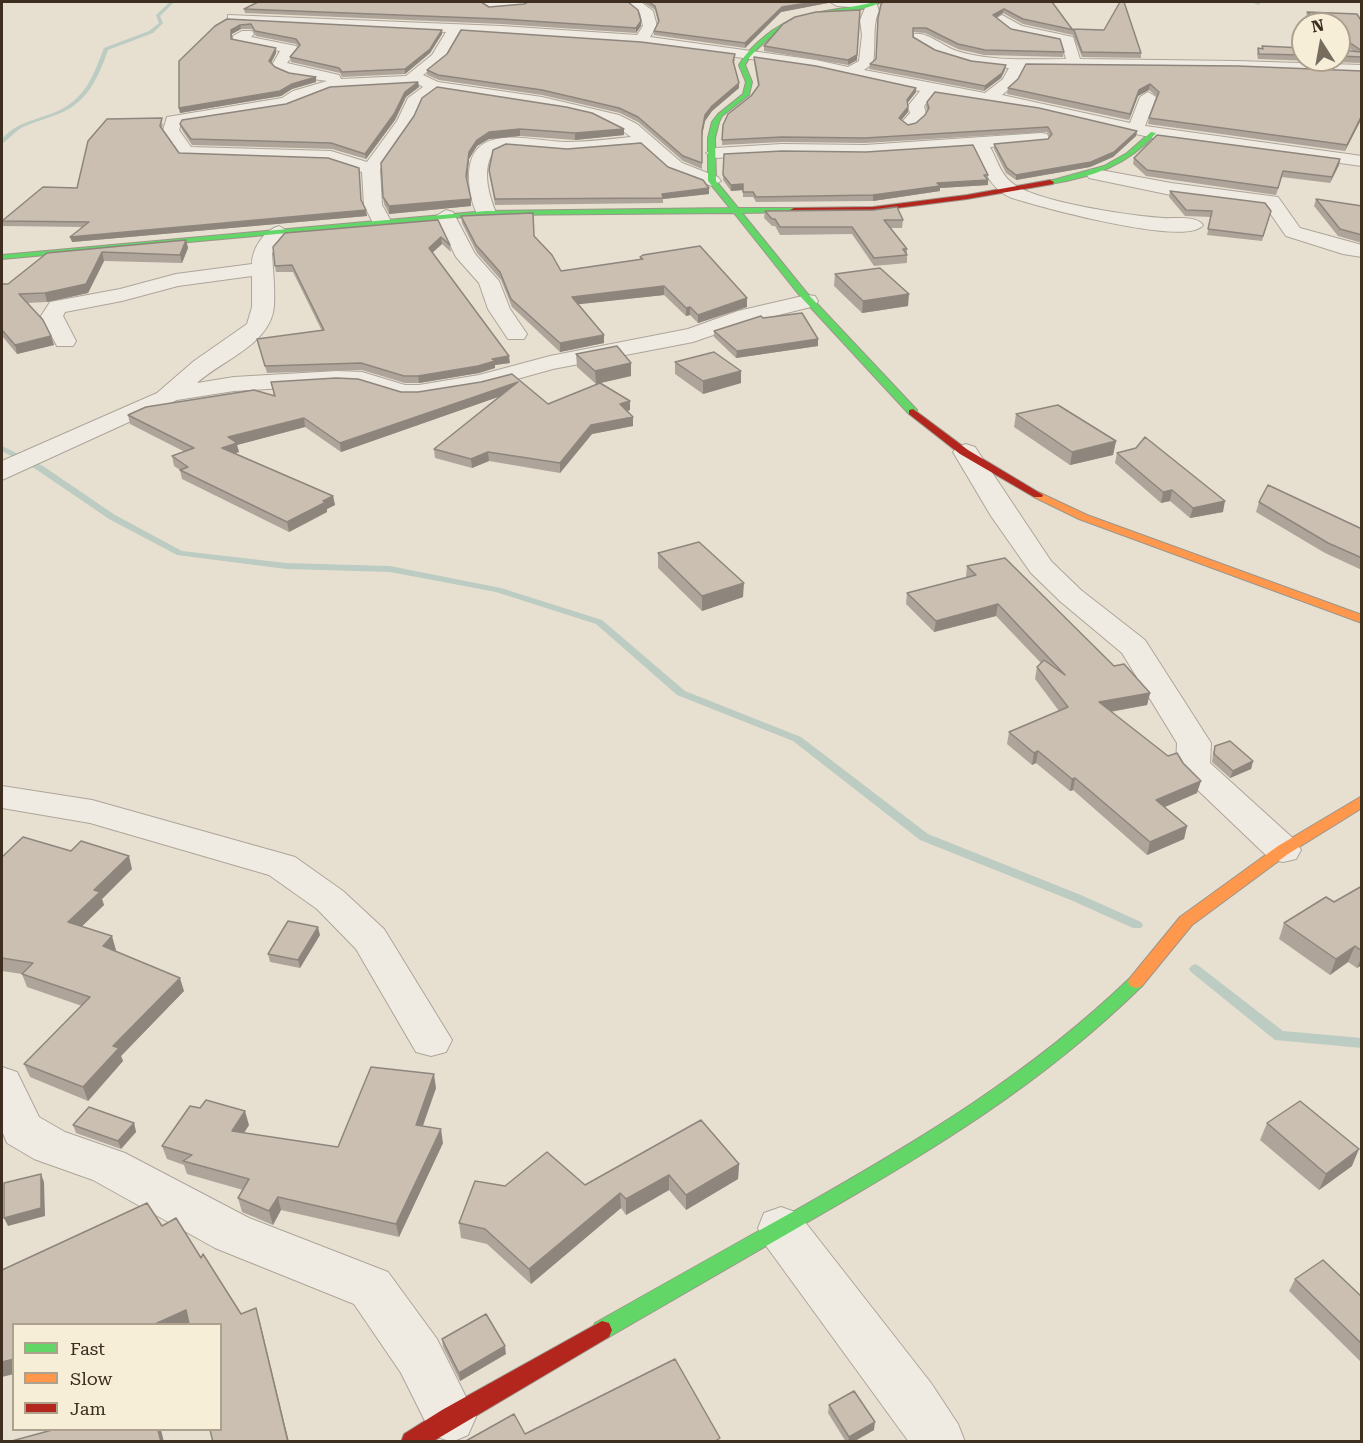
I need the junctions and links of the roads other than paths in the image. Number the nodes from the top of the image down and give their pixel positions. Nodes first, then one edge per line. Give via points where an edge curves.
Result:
1 (486, 2) edge
2 (524, 2) edge
3 (633, 2) edge
4 (837, 2) edge
5 (874, 3) edge
6 (403, 8) edge
7 (233, 18) edge
8 (1002, 19) edge
9 (269, 22) junction
10 (306, 22) junction
11 (408, 26) junction
12 (455, 28) junction
13 (919, 37) edge
14 (641, 40) junction
15 (272, 45) junction
16 (750, 55) junction
17 (1074, 63) junction
18 (1018, 64) junction
19 (1362, 70) edge
20 (850, 71) junction
21 (416, 80) junction
22 (370, 81) junction
23 (434, 86) junction
24 (930, 89) junction
25 (990, 97) junction
26 (1148, 97) edge
27 (909, 123) edge
28 (1135, 129) junction
29 (1153, 133) junction
30 (1041, 138) edge
31 (646, 141) junction
32 (978, 141) junction
33 (715, 153) junction
34 (1362, 161) edge
35 (371, 169) junction
36 (1095, 174) junction
37 (712, 181) junction
38 (1009, 190) junction
39 (733, 209) junction
40 (486, 213) junction
41 (446, 216) junction
42 (381, 221) junction
43 (1193, 225) dead end
44 (279, 232) junction
45 (1362, 250) edge
46 (2, 257) edge
47 (260, 269) junction
48 (807, 301) junction
49 (516, 334) dead end
50 (65, 340) dead end
51 (173, 394) junction
52 (966, 452) junction
53 (2, 472) edge
54 (1362, 619) edge
55 (2, 796) edge
56 (1362, 801) edge
57 (1283, 850) junction
58 (431, 1040) dead end
59 (2, 1084) edge
60 (780, 1228) junction
61 (450, 1417) junction
62 (412, 1442) edge
63 (939, 1442) edge

1 - 2 street
3 - 14 street via 646,11 650,26
4 - 5 street
5 - 16 street via 785,17
5 - 20 street via 867,20 871,30 866,63
6 - 11 street
7 - 9 street
8 - 17 street via 1016,31 1054,34 1068,40
9 - 10 street
9 - 15 street via 238,39
10 - 11 street
10 - 15 street
11 - 12 street
12 - 14 street
12 - 21 street via 445,50 413,76
13 - 18 street via 928,46 968,58
14 - 16 street
15 - 22 street via 291,49 279,65 288,70
16 - 20 street
16 - 33 street via 742,65 749,81 746,95 726,107 715,121 711,135
17 - 18 street
17 - 19 street
18 - 25 street via 1010,81
20 - 24 street
21 - 22 street
21 - 23 street
22 - 35 street via 298,92 286,102 173,120 171,130 186,152 331,156
23 - 31 street via 600,114 623,122
23 - 35 street via 414,101 405,121
24 - 25 street
24 - 27 street
25 - 28 street
26 - 28 street
28 - 29 street
29 - 34 street
29 - 36 street via 1128,160
30 - 32 street
31 - 37 street via 676,166
31 - 40 street via 590,147 512,142 492,146 477,167 478,191
32 - 33 street via 865,150
32 - 38 street via 990,158 991,173
33 - 37 street
35 - 42 street via 373,205
36 - 38 street
36 - 45 street via 1199,193 1259,198 1276,205 1293,232 1350,250
37 - 39 street
38 - 39 street via 873,209
38 - 43 street via 1085,213 1161,225
39 - 40 street
39 - 48 street
40 - 41 street
41 - 42 street
41 - 49 street via 466,257 489,281 499,309
42 - 44 street
44 - 46 street
44 - 47 street via 262,252
47 - 50 street via 176,280 58,307 52,316
47 - 51 street via 263,307 257,327 202,366
48 - 51 street via 746,316 693,335 419,392 403,392 362,379 337,378 234,384
48 - 52 street via 908,407
51 - 53 street via 23,459
52 - 54 street via 1045,500 1083,517
52 - 57 street via 1041,567 1134,647 1194,743 1193,766
55 - 58 street via 92,812 282,866 330,900 370,939
56 - 57 street
57 - 60 street via 1186,921 1100,1019 1004,1094 897,1162
59 - 61 street via 23,1130 50,1146 109,1166 232,1233 370,1288 419,1356
60 - 61 street
60 - 63 street via 913,1401
61 - 62 street

